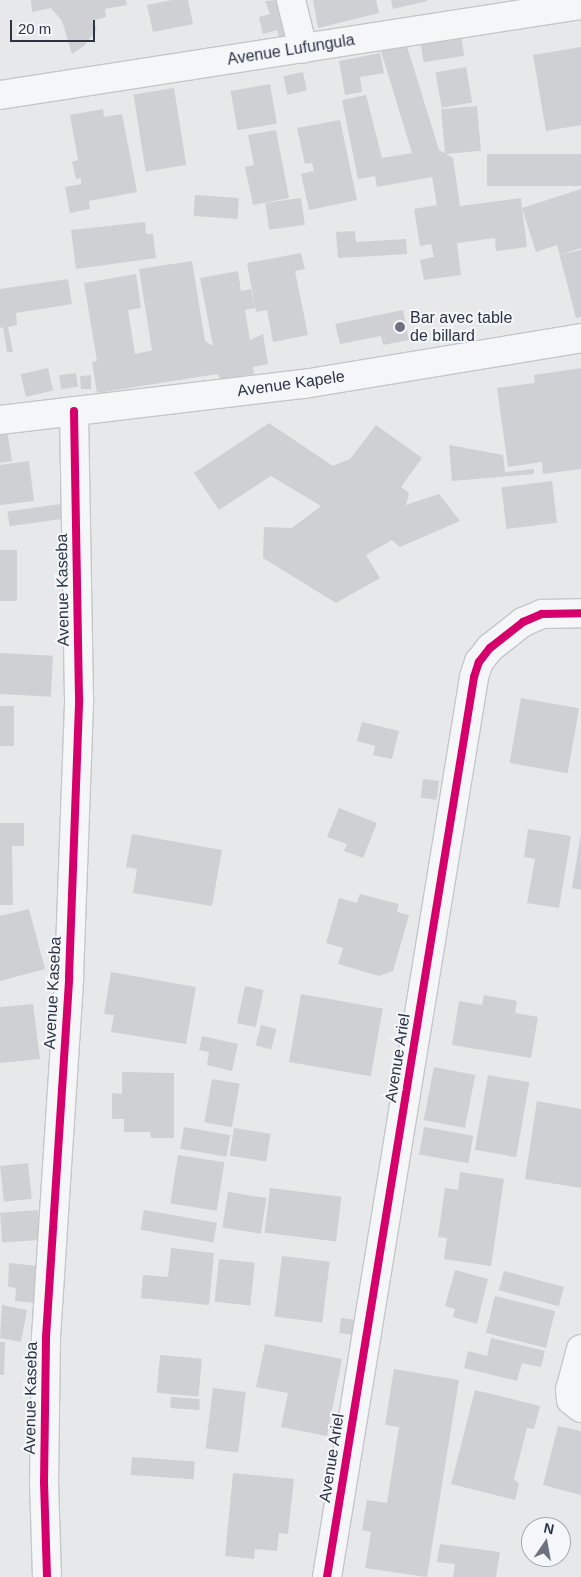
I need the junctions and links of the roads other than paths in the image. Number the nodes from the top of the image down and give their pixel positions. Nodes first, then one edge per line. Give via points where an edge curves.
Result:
1 (291, 0) edge
2 (581, 5) edge
3 (303, 48) junction
4 (1, 90) edge
5 (581, 338) edge
6 (74, 411) junction
7 (0, 420) edge
8 (581, 613) edge
9 (581, 1349) edge
10 (581, 1408) edge
11 (47, 1577) edge
12 (327, 1577) edge

1 - 3 street
2 - 3 street, Avenue Lufungula
3 - 4 street, Avenue Lufungula
5 - 6 street, Avenue Kapele via 304,384
6 - 7 street, Avenue Kapele
6 - 11 street, Avenue Kaseba via 78,698 69,977 46,1337 44,1483
8 - 12 street, Avenue Ariel via 542,614 523,622 490,648 479,662 474,677
9 - 10 street via 570,1390 571,1400

